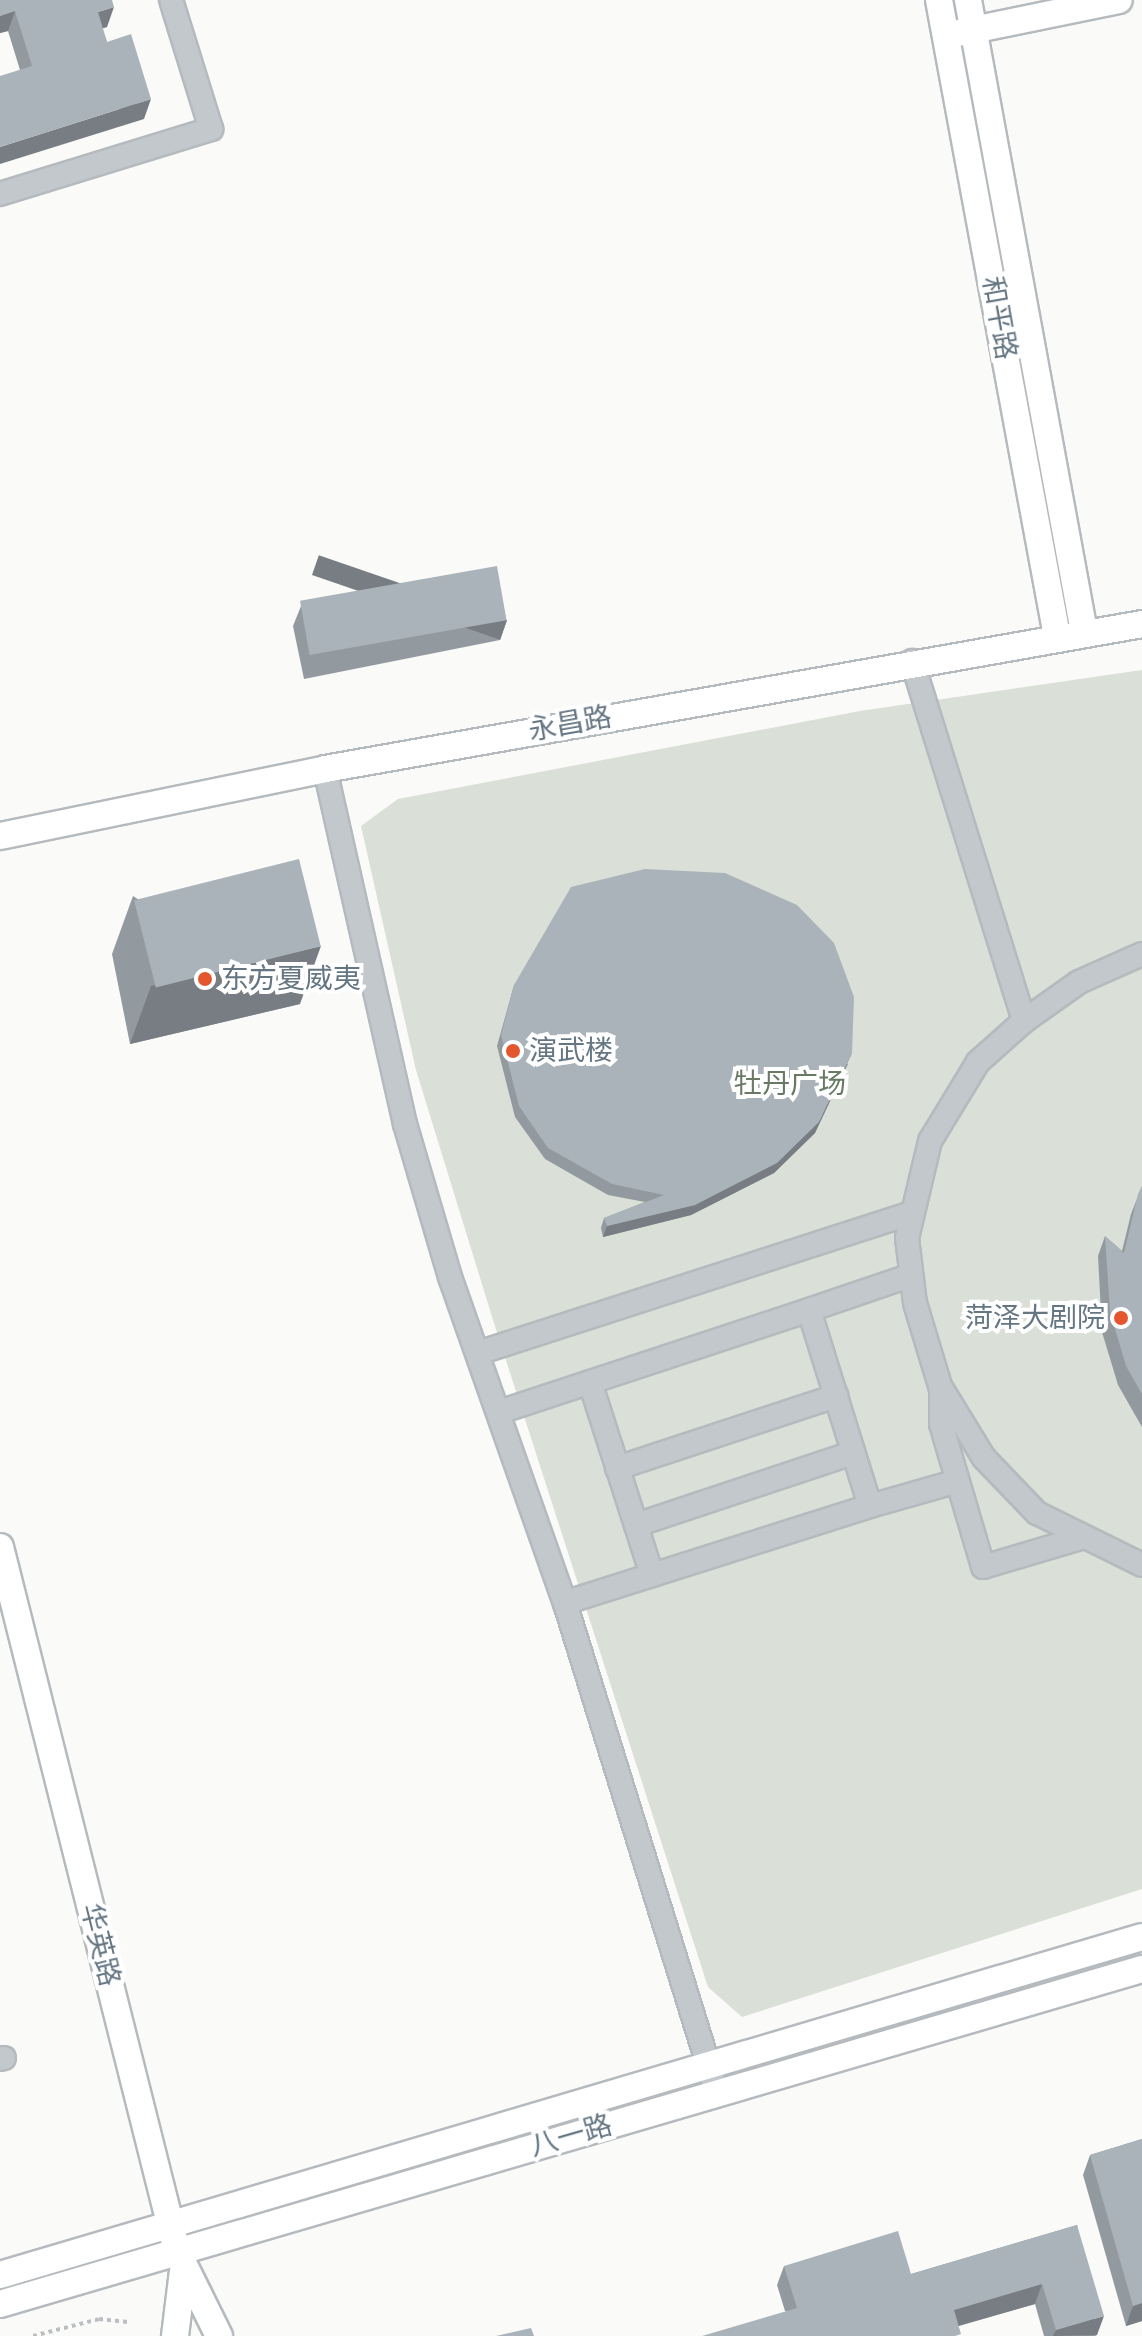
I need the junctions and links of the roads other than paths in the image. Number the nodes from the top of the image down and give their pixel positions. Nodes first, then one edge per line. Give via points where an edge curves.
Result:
1 (171, 0) edge
2 (939, 0) edge
3 (968, 0) edge
4 (1119, 0) edge
5 (973, 30) junction
6 (947, 35) junction
7 (0, 194) edge
8 (1142, 624) edge
9 (1084, 632) junction
10 (1057, 636) junction
11 (912, 661) junction
12 (325, 769) junction
13 (0, 836) edge
14 (1142, 954) edge
15 (1024, 1021) junction
16 (912, 1213) junction
17 (909, 1276) junction
18 (809, 1310) junction
19 (478, 1353) junction
20 (590, 1382) junction
21 (940, 1386) junction
22 (836, 1396) junction
23 (499, 1412) junction
24 (853, 1453) junction
25 (617, 1468) junction
26 (958, 1481) junction
27 (870, 1506) junction
28 (636, 1525) junction
29 (1081, 1538) junction
30 (0, 1547) edge
31 (1142, 1565) edge
32 (652, 1575) junction
33 (565, 1603) junction
34 (1142, 1937) edge
35 (1142, 1969) edge
36 (717, 2093) junction
37 (180, 2261) junction
38 (0, 2275) edge
39 (0, 2304) edge
40 (175, 2336) edge
41 (219, 2336) edge

1 - 7 street via 211,129
2 - 6 main road, 和平路
3 - 5 main road, 和平路
4 - 5 main road
5 - 6 main road
5 - 9 main road, 和平路
6 - 10 main road, 和平路
8 - 9 main road, 永昌路
9 - 10 main road, 永昌路
10 - 11 main road, 永昌路
11 - 12 main road, 永昌路
11 - 15 street
12 - 13 main road, 永昌路
12 - 19 street via 405,1124
14 - 15 street via 1079,982
15 - 16 street via 949,1100
16 - 17 street
16 - 19 street
17 - 18 street
17 - 21 street
18 - 20 street
18 - 22 street
19 - 23 street
20 - 23 street
20 - 25 street
21 - 26 street via 941,1424
21 - 29 street via 984,1458 1037,1513
22 - 24 street
22 - 25 street
23 - 33 street
24 - 27 street
24 - 28 street
25 - 28 street
26 - 27 street
26 - 29 street via 983,1567
27 - 32 street
28 - 32 street
29 - 31 street
30 - 37 main road, 华英路
32 - 33 street
33 - 36 street
34 - 38 main road
35 - 36 main road, 八一路
36 - 37 main road, 八一路
37 - 39 main road, 八一路
37 - 40 main road
37 - 41 main road, 华英路

